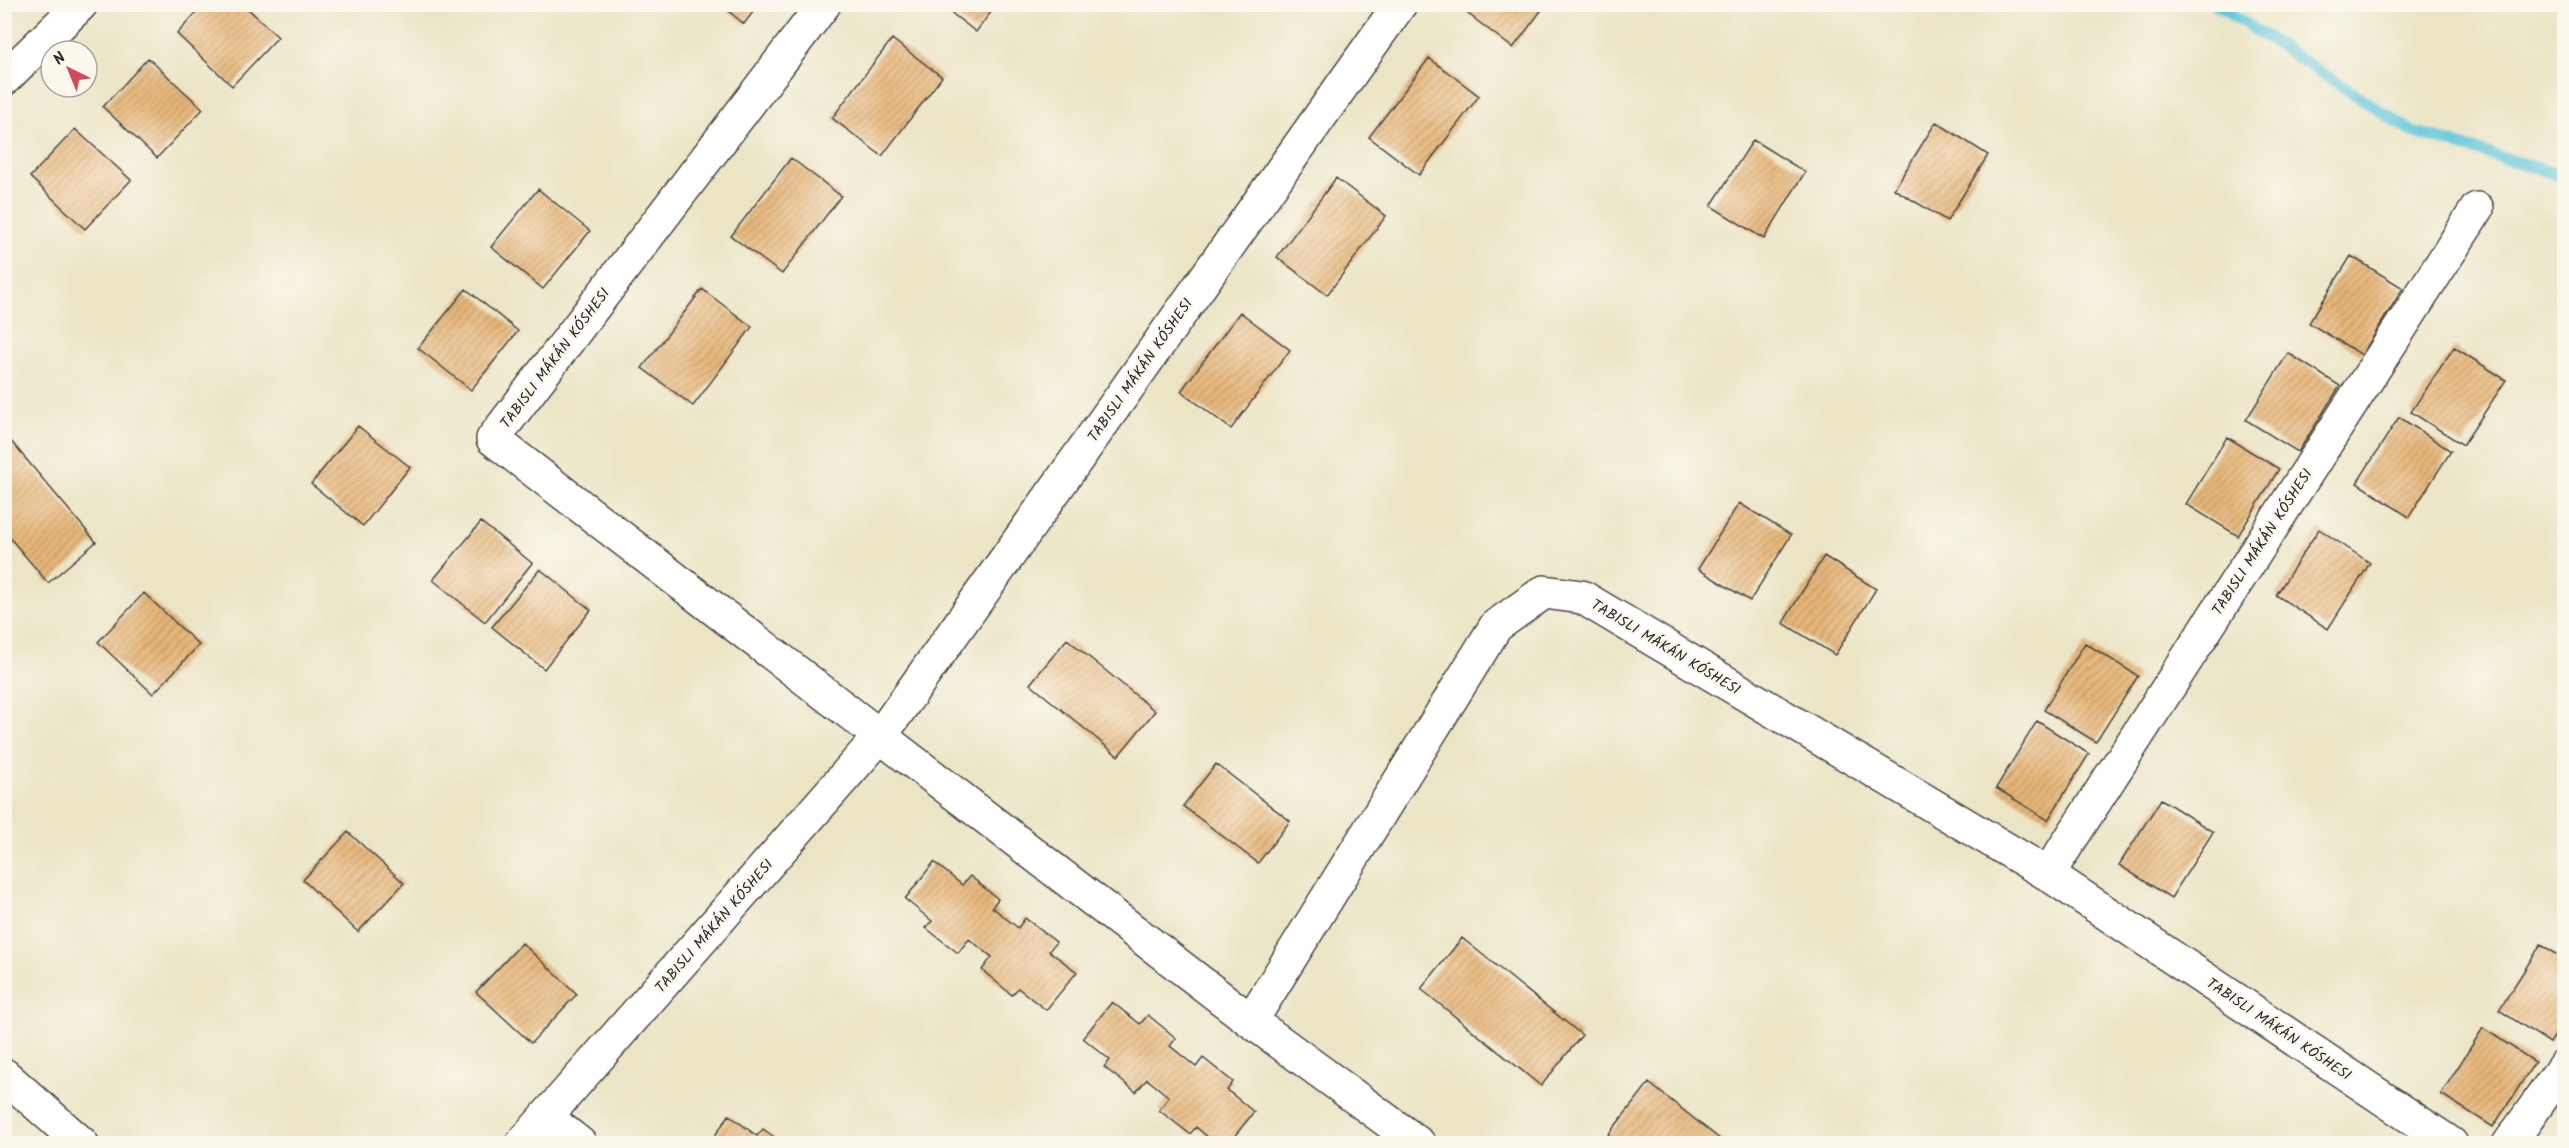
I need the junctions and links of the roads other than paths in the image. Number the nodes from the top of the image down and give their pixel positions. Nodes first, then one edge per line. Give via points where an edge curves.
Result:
1 (81, 4) edge
2 (824, 4) edge
3 (1400, 4) edge
4 (4, 79) edge
5 (2476, 210) dead end
6 (881, 735) junction
7 (2048, 874) junction
8 (1251, 1022) junction
9 (2565, 1066) edge
10 (4, 1075) edge
11 (547, 1118) junction
12 (82, 1143) edge
13 (522, 1143) edge
14 (580, 1143) edge
15 (1419, 1143) edge
16 (2451, 1143) edge
17 (2509, 1143) edge

1 - 4 street
2 - 6 street via 493,439
3 - 6 street
5 - 7 street
6 - 8 street
6 - 11 street
7 - 8 street via 1582,597 1544,592 1496,626
7 - 16 street
8 - 15 street
9 - 17 street
10 - 12 street
11 - 13 street
11 - 14 street

